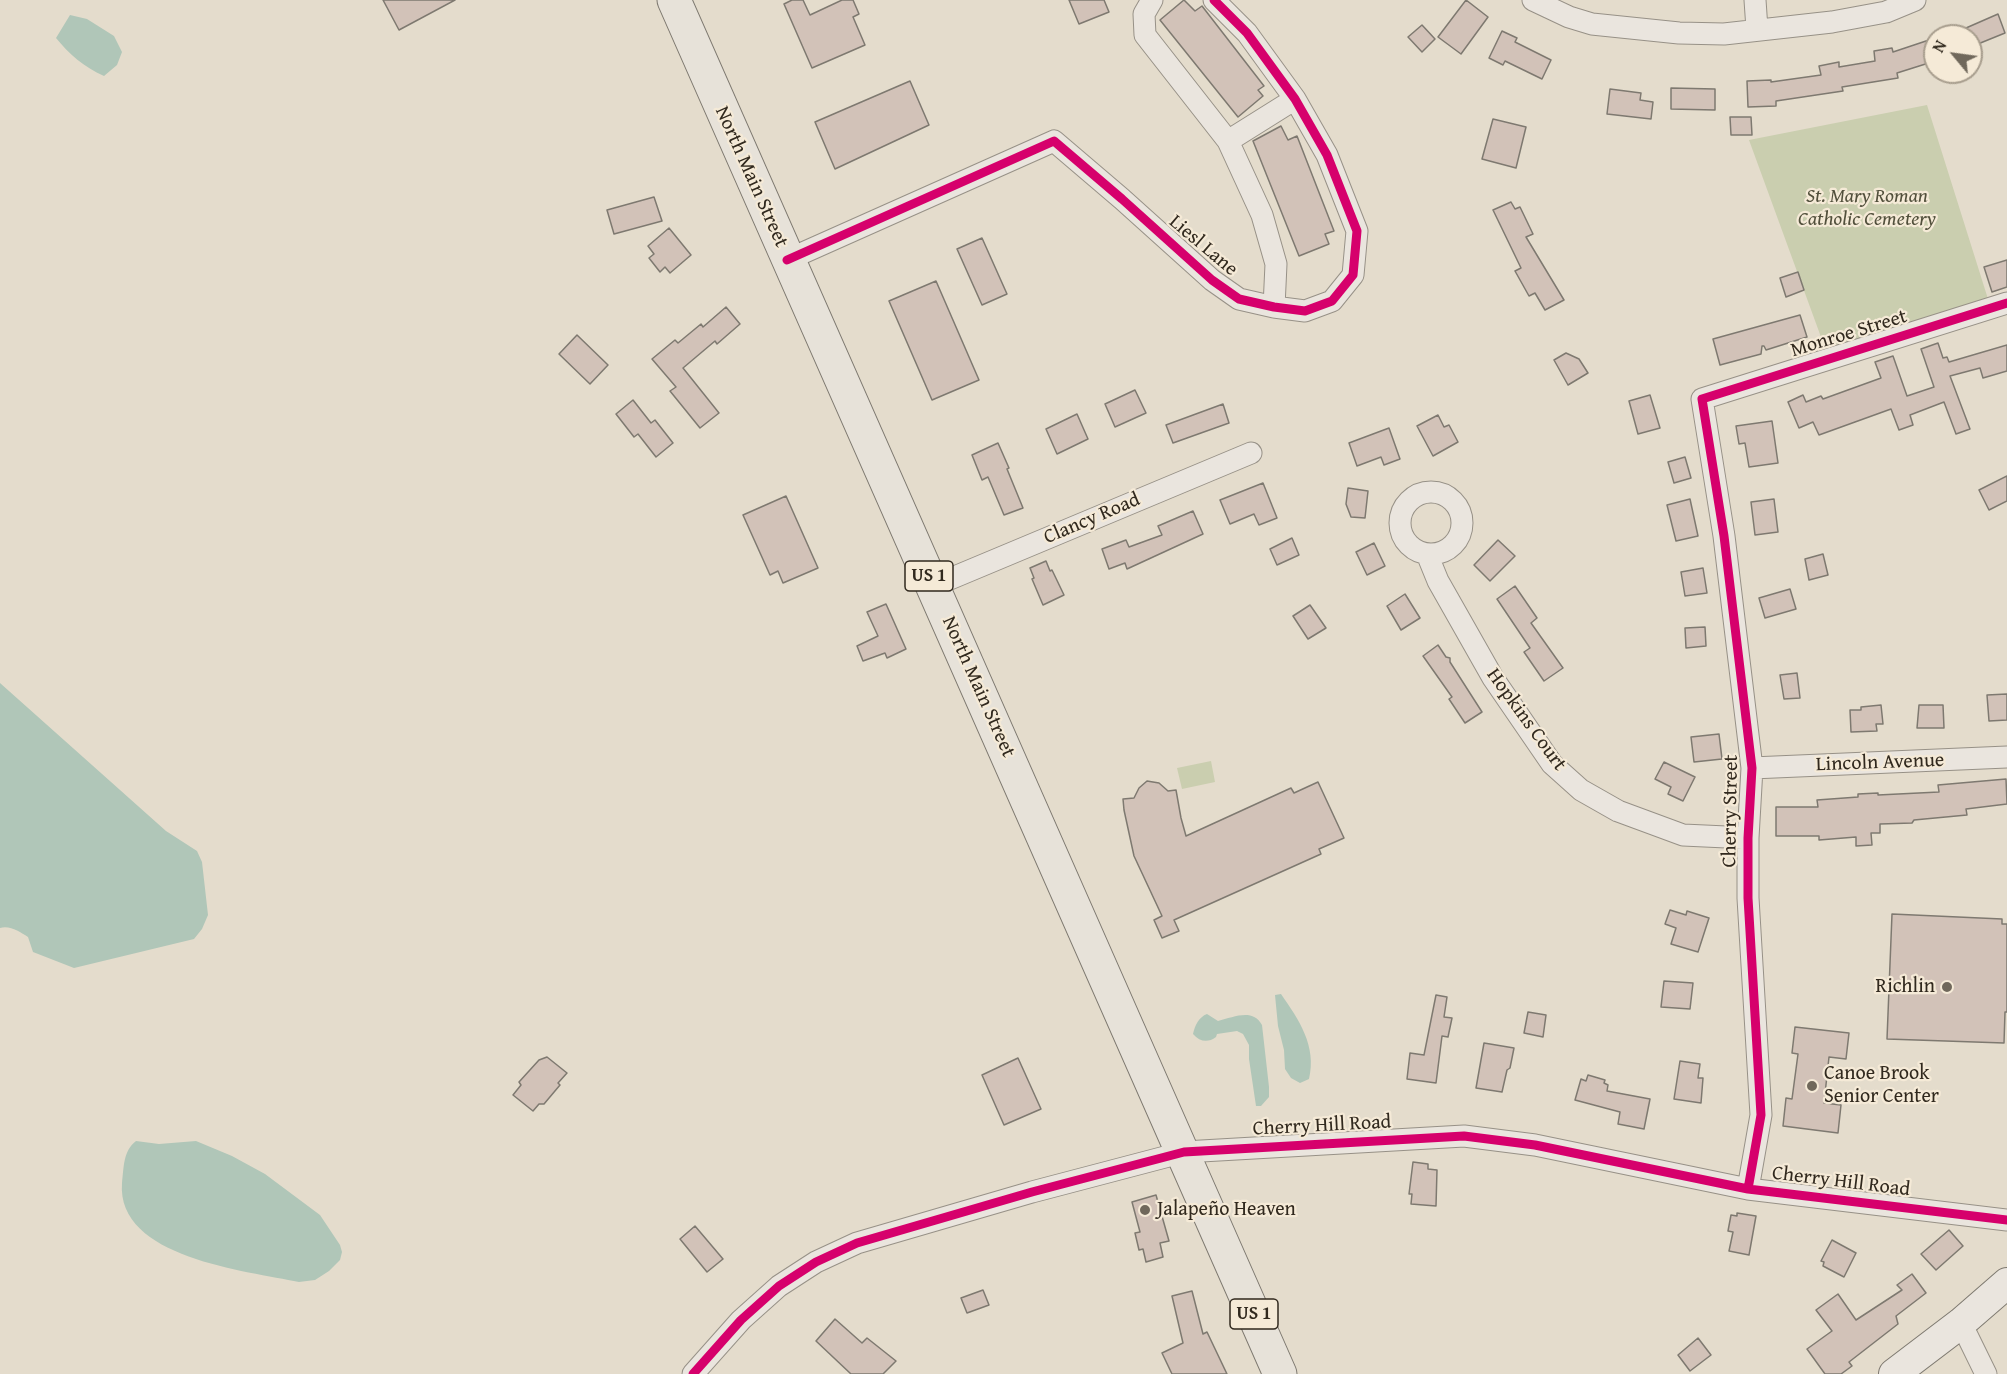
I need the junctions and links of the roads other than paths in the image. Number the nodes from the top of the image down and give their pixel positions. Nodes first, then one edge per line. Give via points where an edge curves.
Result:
1 (674, 0) edge
2 (1152, 0) edge
3 (1214, 0) edge
4 (1533, 0) edge
5 (1755, 0) edge
6 (1915, 0) edge
7 (1757, 30) junction
8 (1294, 99) junction
9 (1228, 141) junction
10 (787, 260) junction
11 (2007, 303) edge
12 (1274, 308) junction
13 (1702, 399) joint
14 (1251, 453) dead end
15 (1426, 554) dead end
16 (933, 586) junction
17 (2007, 757) edge
18 (1752, 768) junction
19 (1748, 838) junction
20 (1184, 1152) junction
21 (1748, 1189) junction
22 (2007, 1220) edge
23 (2007, 1283) edge
24 (1960, 1323) junction
25 (693, 1374) edge
26 (1280, 1374) edge
27 (1894, 1374) edge
28 (1986, 1374) edge

1 - 10 main road, North Main Street / US 1
2 - 9 street via 1144,14 1145,35
3 - 8 street, Liesl Lane via 1247,33
4 - 7 street via 1592,24 1679,33
5 - 7 street
6 - 7 street via 1886,12
8 - 9 street
8 - 12 street, Liesl Lane via 1327,155 1357,231 1353,275 1332,302 1305,311
9 - 12 street via 1262,215 1276,264
10 - 12 street, Liesl Lane via 1054,141 1212,280 1239,299
10 - 16 main road, North Main Street / US 1
11 - 13 street, Monroe Street
13 - 18 street, Cherry Street via 1724,536
14 - 16 street, Clancy Road
15 - 19 street, Hopkins Court via 1493,678 1552,764 1581,790 1618,811 1683,835
16 - 20 main road, North Main Street / US 1
17 - 18 street, Lincoln Avenue
18 - 19 street, Cherry Street
19 - 21 street, Cherry Street via 1761,1115
20 - 21 street, Cherry Hill Road via 1464,1136 1535,1145
20 - 25 street, Cherry Hill Road via 857,1243 816,1262 780,1286 741,1320
20 - 26 main road, North Main Street / US 1
21 - 22 street, Cherry Hill Road
23 - 24 main road
24 - 27 main road
24 - 28 street

